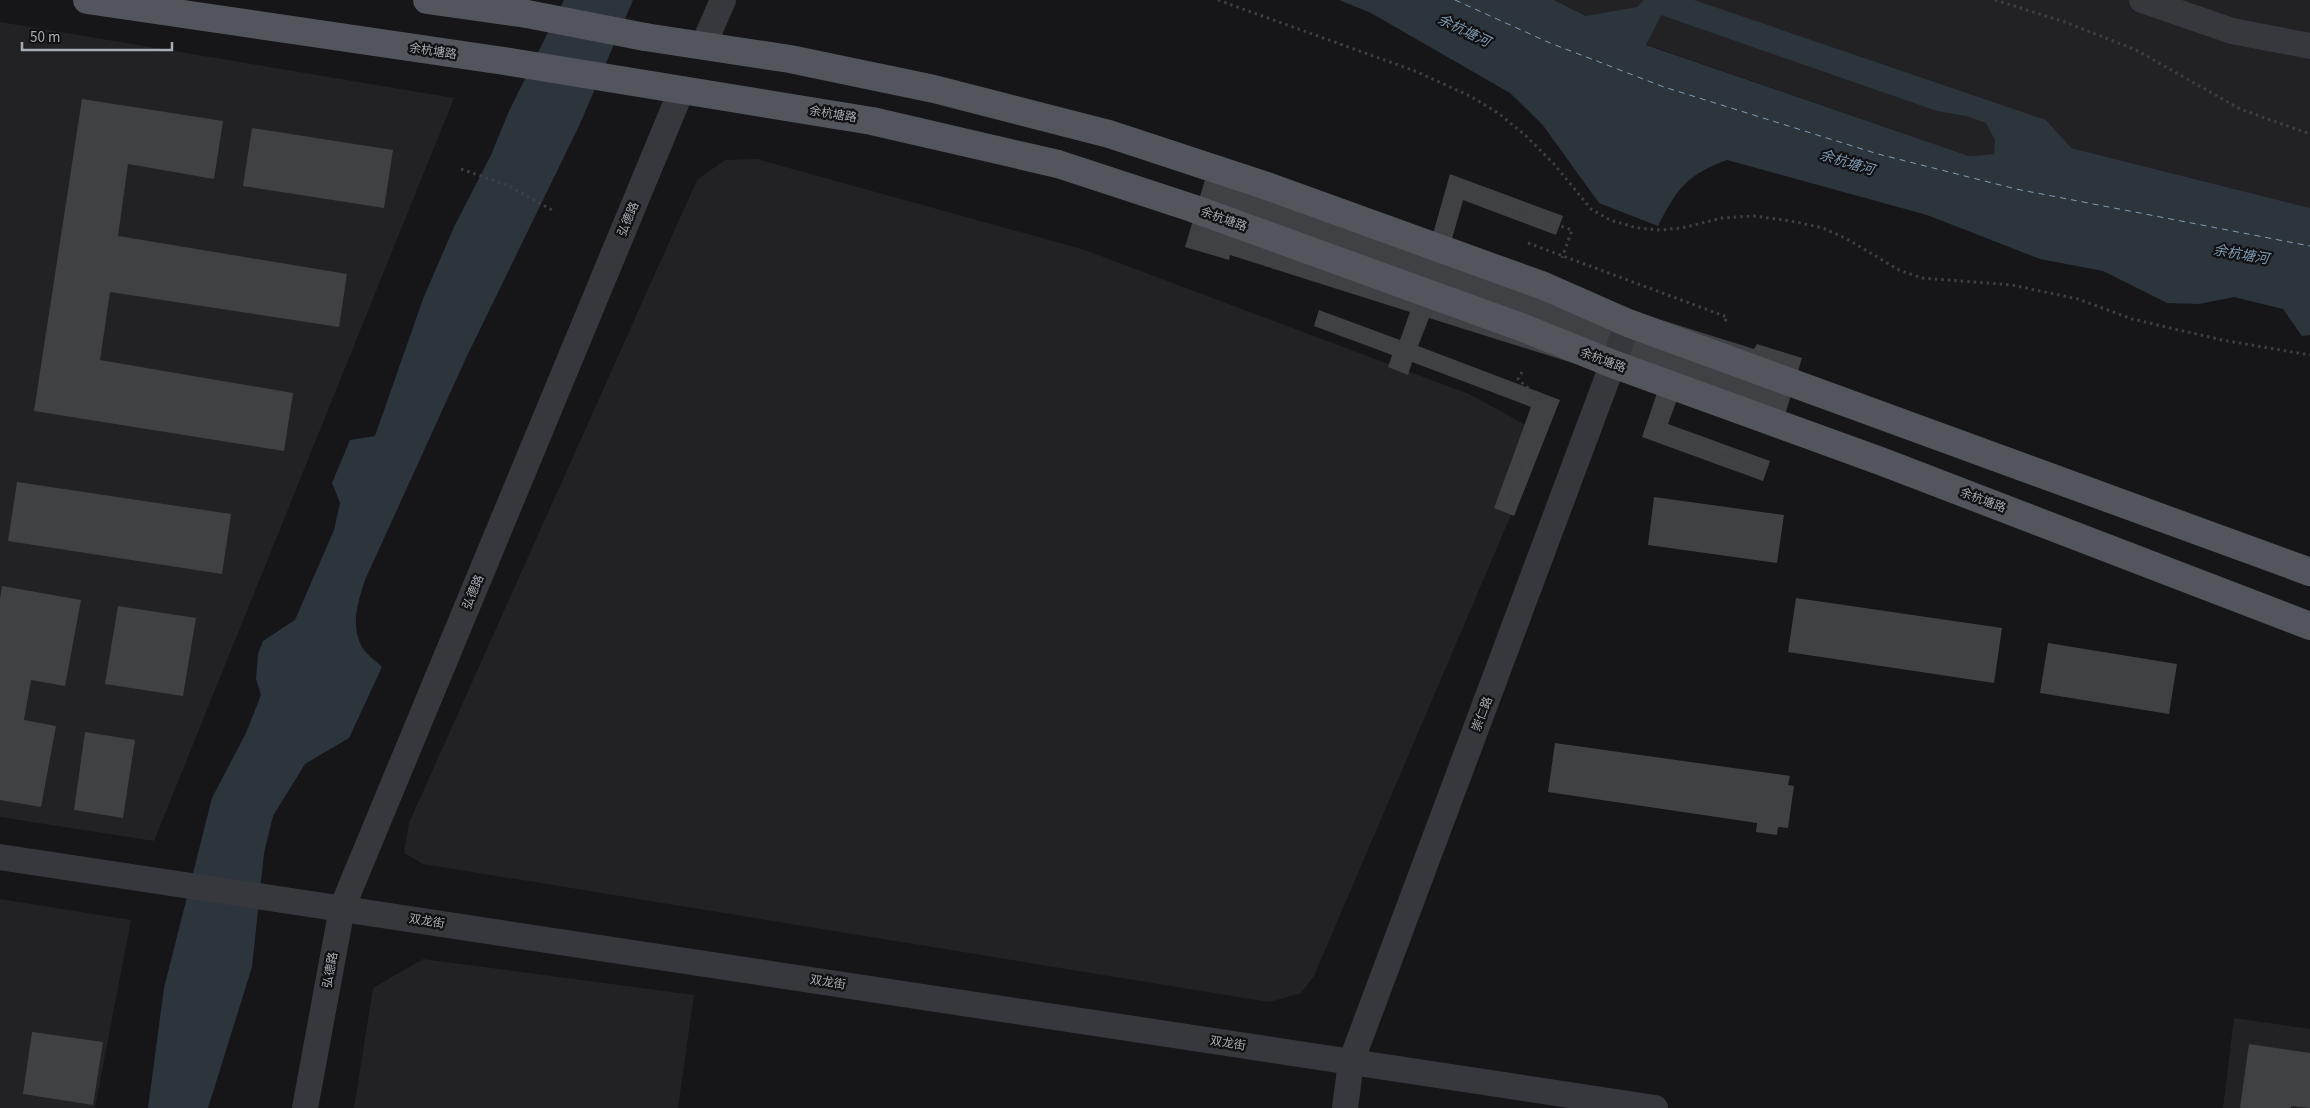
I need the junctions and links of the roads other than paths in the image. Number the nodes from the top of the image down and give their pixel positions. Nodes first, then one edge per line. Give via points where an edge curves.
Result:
1 (87, 0) edge
2 (427, 0) edge
3 (723, 0) edge
4 (2142, 0) edge
5 (2205, 11) edge
6 (703, 46) junction
7 (2310, 46) edge
8 (682, 89) junction
9 (1628, 323) junction
10 (1613, 364) junction
11 (2310, 572) edge
12 (2310, 626) edge
13 (0, 857) edge
14 (342, 908) junction
15 (1351, 1062) junction
16 (305, 1108) edge
17 (1345, 1108) edge
18 (1656, 1108) edge

1 - 8 main road, 余杭塘路
2 - 6 main road, bridge via 527,14
3 - 6 street
4 - 5 street
5 - 7 street via 2232,31
6 - 9 main road via 790,59 934,89 1109,134 1264,185 1544,286
8 - 10 main road, 余杭塘路 via 872,121 1058,164 1201,211 1522,327
8 - 14 street, 弘德路
9 - 10 street, 崇仁路
9 - 11 main road
10 - 12 main road, 余杭塘路 via 1883,462
10 - 15 street, 崇仁路
13 - 14 street, 双龙街
14 - 15 street, 双龙街
14 - 16 street, 弘德路
15 - 17 street, 崇仁路
15 - 18 street, 双龙街

